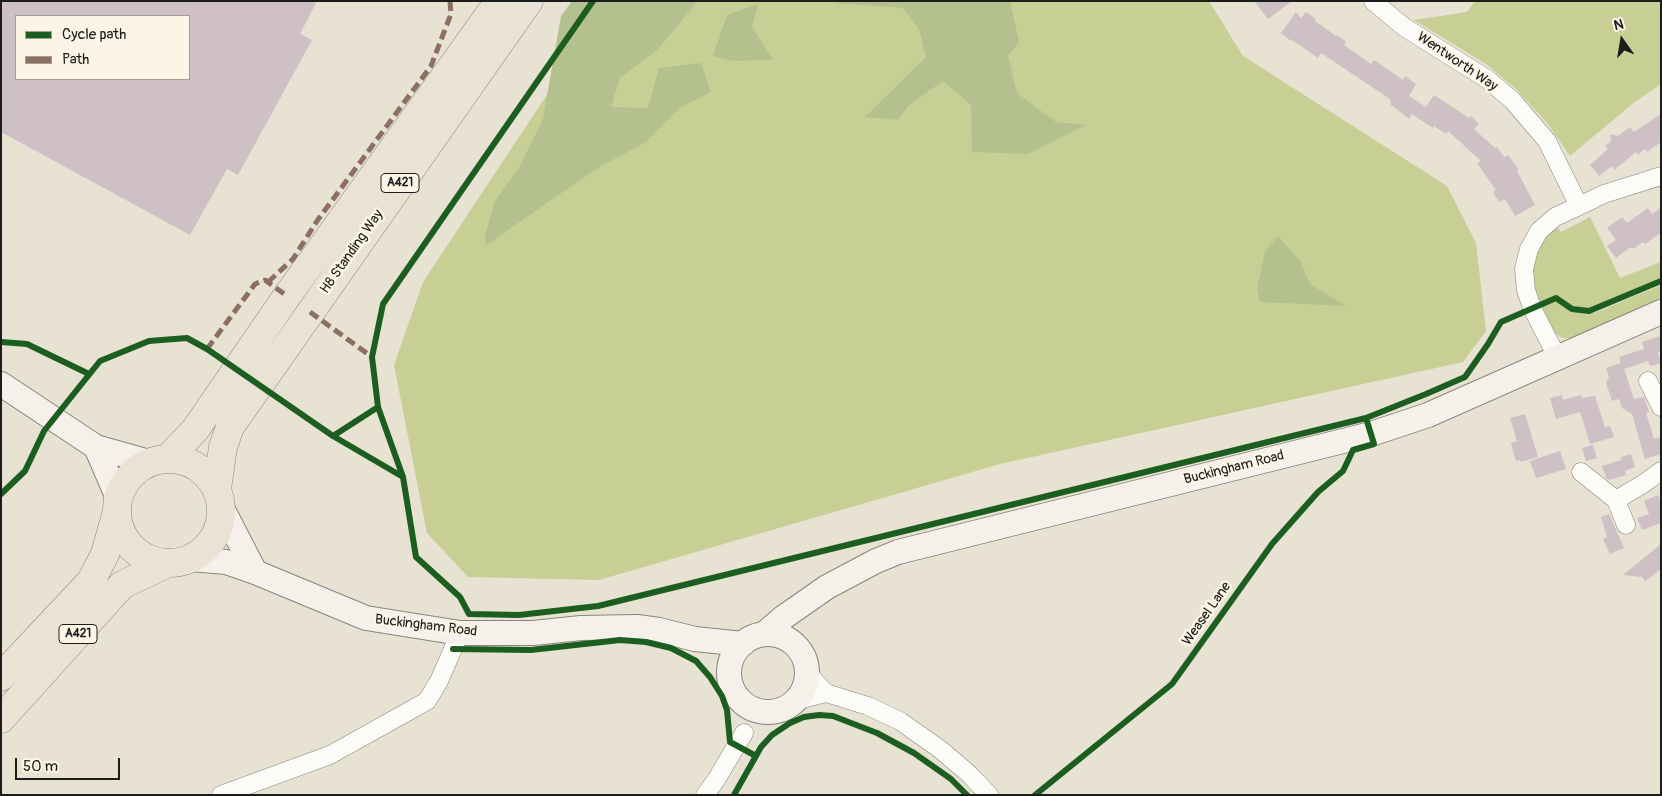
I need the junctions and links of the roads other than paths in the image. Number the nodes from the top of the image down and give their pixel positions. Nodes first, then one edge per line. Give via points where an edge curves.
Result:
1 (498, 1) edge
2 (529, 1) edge
3 (1373, 1) edge
4 (1661, 176) edge
5 (1579, 206) junction
6 (1661, 312) edge
7 (1557, 357) junction
8 (1648, 381) dead end
9 (1, 384) edge
10 (1661, 407) edge
11 (96, 447) junction
12 (158, 461) junction
13 (1661, 471) edge
14 (1581, 472) dead end
15 (219, 499) junction
16 (1616, 500) junction
17 (117, 507) junction
18 (1626, 525) dead end
19 (179, 562) junction
20 (255, 572) junction
21 (803, 604) junction
22 (460, 633) junction
23 (695, 639) junction
24 (754, 639) junction
25 (798, 648) junction
26 (808, 674) junction
27 (1, 677) edge
28 (730, 678) junction
29 (826, 693) junction
30 (798, 700) junction
31 (1, 719) edge
32 (744, 733) dead end
33 (221, 795) edge
34 (705, 795) edge
35 (989, 795) edge

1 - 12 highway, H8 Standing Way / A421 via 195,430
2 - 15 highway, H8 Standing Way / A421 via 230,427 223,447
3 - 5 street, Wentworth Way via 1404,27 1487,79 1512,100 1547,141
4 - 5 street via 1604,194
5 - 7 street via 1554,217 1539,231 1529,249 1524,269 1532,308
6 - 7 main road, Buckingham Road
7 - 21 main road, Buckingham Road via 1428,415 1372,434 898,552 855,571
8 - 10 street
9 - 11 main road
11 - 12 main road
11 - 17 main road
12 - 15 highway via 182,460 197,466 209,476
12 - 17 highway, A421 via 135,471 124,483
13 - 16 street
14 - 16 street
15 - 19 highway, A421 via 220,524 214,538 204,550
15 - 20 main road
16 - 18 street
17 - 19 highway via 120,530 138,554 151,561
17 - 27 highway, A421 via 105,554 91,581
19 - 20 main road, Buckingham Road via 226,562
19 - 31 highway, A421 via 122,585
20 - 22 main road, Buckingham Road via 366,618
21 - 24 main road, Buckingham Road
21 - 25 main road
22 - 23 main road, Buckingham Road via 637,627
22 - 33 street via 428,701 330,755
23 - 24 main road, Buckingham Road
23 - 28 main road
24 - 25 main road via 783,637
24 - 28 main road via 734,655 730,663
25 - 26 main road via 804,656
26 - 29 street
26 - 30 main road
28 - 30 main road via 738,699 754,710 782,710
29 - 30 street
29 - 35 street via 868,706 900,722 941,750
32 - 34 street

